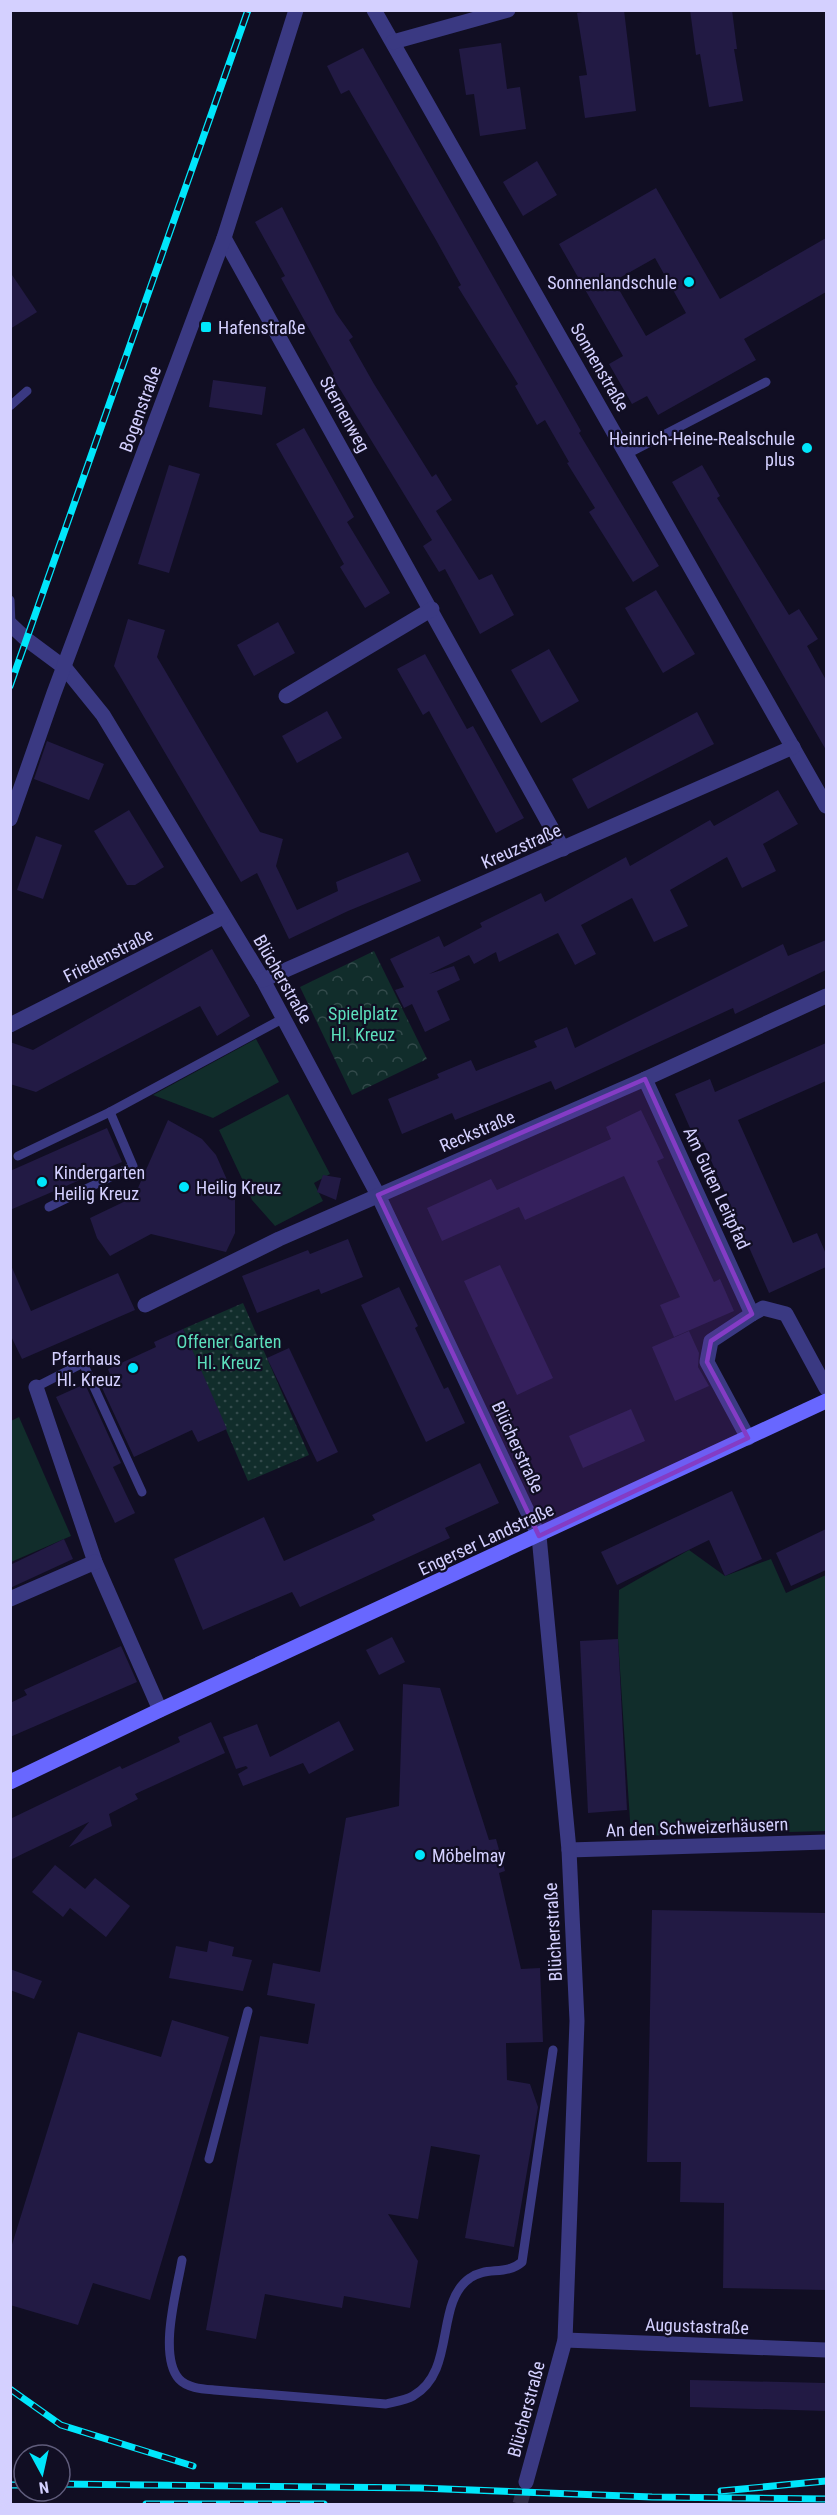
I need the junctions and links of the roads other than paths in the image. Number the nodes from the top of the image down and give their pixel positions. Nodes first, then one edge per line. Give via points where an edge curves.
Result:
1 (296, 10) edge
2 (374, 10) edge
3 (508, 10) edge
4 (393, 42) junction
5 (224, 238) junction
6 (766, 382) dead end
7 (27, 391) dead end
8 (10, 406) edge
9 (627, 454) junction
10 (10, 600) edge
11 (432, 609) junction
12 (11, 625) edge
13 (64, 668) junction
14 (286, 696) dead end
15 (793, 747) junction
16 (826, 806) edge
17 (10, 819) edge
18 (563, 849) junction
19 (223, 917) junction
20 (263, 980) junction
21 (826, 996) edge
22 (284, 1018) junction
23 (10, 1025) edge
24 (645, 1079) junction
25 (110, 1112) junction
26 (18, 1156) dead end
27 (378, 1195) junction
28 (50, 1207) dead end
29 (145, 1305) dead end
30 (752, 1314) junction
31 (36, 1387) joint
32 (826, 1388) edge
33 (826, 1401) edge
34 (748, 1438) junction
35 (142, 1492) dead end
36 (539, 1536) junction
37 (95, 1562) junction
38 (10, 1599) edge
39 (160, 1710) junction
40 (10, 1782) edge
41 (826, 1842) edge
42 (569, 1851) junction
43 (248, 2012) dead end
44 (553, 2050) dead end
45 (209, 2159) dead end
46 (182, 2260) dead end
47 (565, 2340) junction
48 (826, 2350) edge
49 (526, 2482) tunnel mouth

1 - 5 street, Bogenstraße
2 - 4 street, Sonnenstraße
3 - 4 street
4 - 9 street, Sonnenstraße
5 - 11 street, Sternenweg
5 - 13 street, Bogenstraße
6 - 9 lane
7 - 8 lane
9 - 15 street, Sonnenstraße
10 - 12 lane
11 - 14 street
11 - 18 street, Sternenweg
12 - 13 street, Blücherstraße
13 - 17 street, Bogenstraße
13 - 19 street, Blücherstraße via 103,715
15 - 16 street, Sonnenstraße
15 - 18 street, Kreuzstraße
18 - 20 street, Kreuzstraße
19 - 20 street, Blücherstraße
19 - 23 street, Friedenstraße
20 - 22 street, Blücherstraße
21 - 24 street, Reckstraße
22 - 25 lane
22 - 27 street, Blücherstraße
24 - 27 street, Reckstraße
24 - 30 street, Am Guten Leitpfad
25 - 26 lane
25 - 28 lane via 133,1166
27 - 29 street, Reckstraße
27 - 36 street, Blücherstraße
30 - 32 street via 763,1308 786,1314
30 - 34 street via 711,1341 707,1362
31 - 35 lane via 83,1364
31 - 37 street
33 - 34 main road, Engerser Landstraße
34 - 36 main road, Engerser Landstraße
36 - 39 main road, Engerser Landstraße
36 - 42 street, Blücherstraße
37 - 38 street
37 - 39 street
39 - 40 main road, Engerser Landstraße
41 - 42 street, An den Schweizerhäusern
42 - 47 street, Blücherstraße via 577,2021
43 - 45 lane
44 - 46 lane via 522,2262 514,2269 470,2277 456,2293 436,2373 413,2397 386,2404 205,2389 180,2381 171,2362 169,2345
47 - 48 street, Augustastraße
47 - 49 street, Blücherstraße

